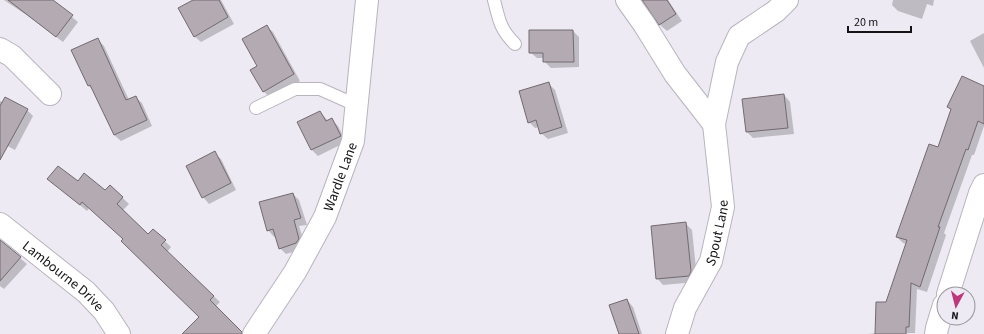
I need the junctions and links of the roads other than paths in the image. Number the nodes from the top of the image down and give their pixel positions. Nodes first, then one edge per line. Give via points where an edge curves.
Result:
1 (367, 0) edge
2 (494, 0) edge
3 (627, 0) edge
4 (787, 0) edge
5 (515, 44) dead end
6 (0, 49) edge
7 (50, 94) dead end
8 (356, 105) junction
9 (256, 108) dead end
10 (714, 124) junction
11 (984, 185) edge
12 (0, 224) edge
13 (951, 286) edge
14 (119, 334) edge
15 (254, 334) edge
16 (677, 334) edge

1 - 8 street, Wardle Lane
2 - 5 lane via 501,26
3 - 10 street via 675,74
4 - 10 street, Spout Lane via 776,11 739,36 727,62
6 - 7 street via 12,56
8 - 9 lane via 320,89 295,89
8 - 15 street, Wardle Lane via 353,141 325,217 295,272
10 - 16 street, Spout Lane via 723,207 711,261 685,308
11 - 13 street
12 - 14 street, Lambourne Drive via 86,292 104,311

